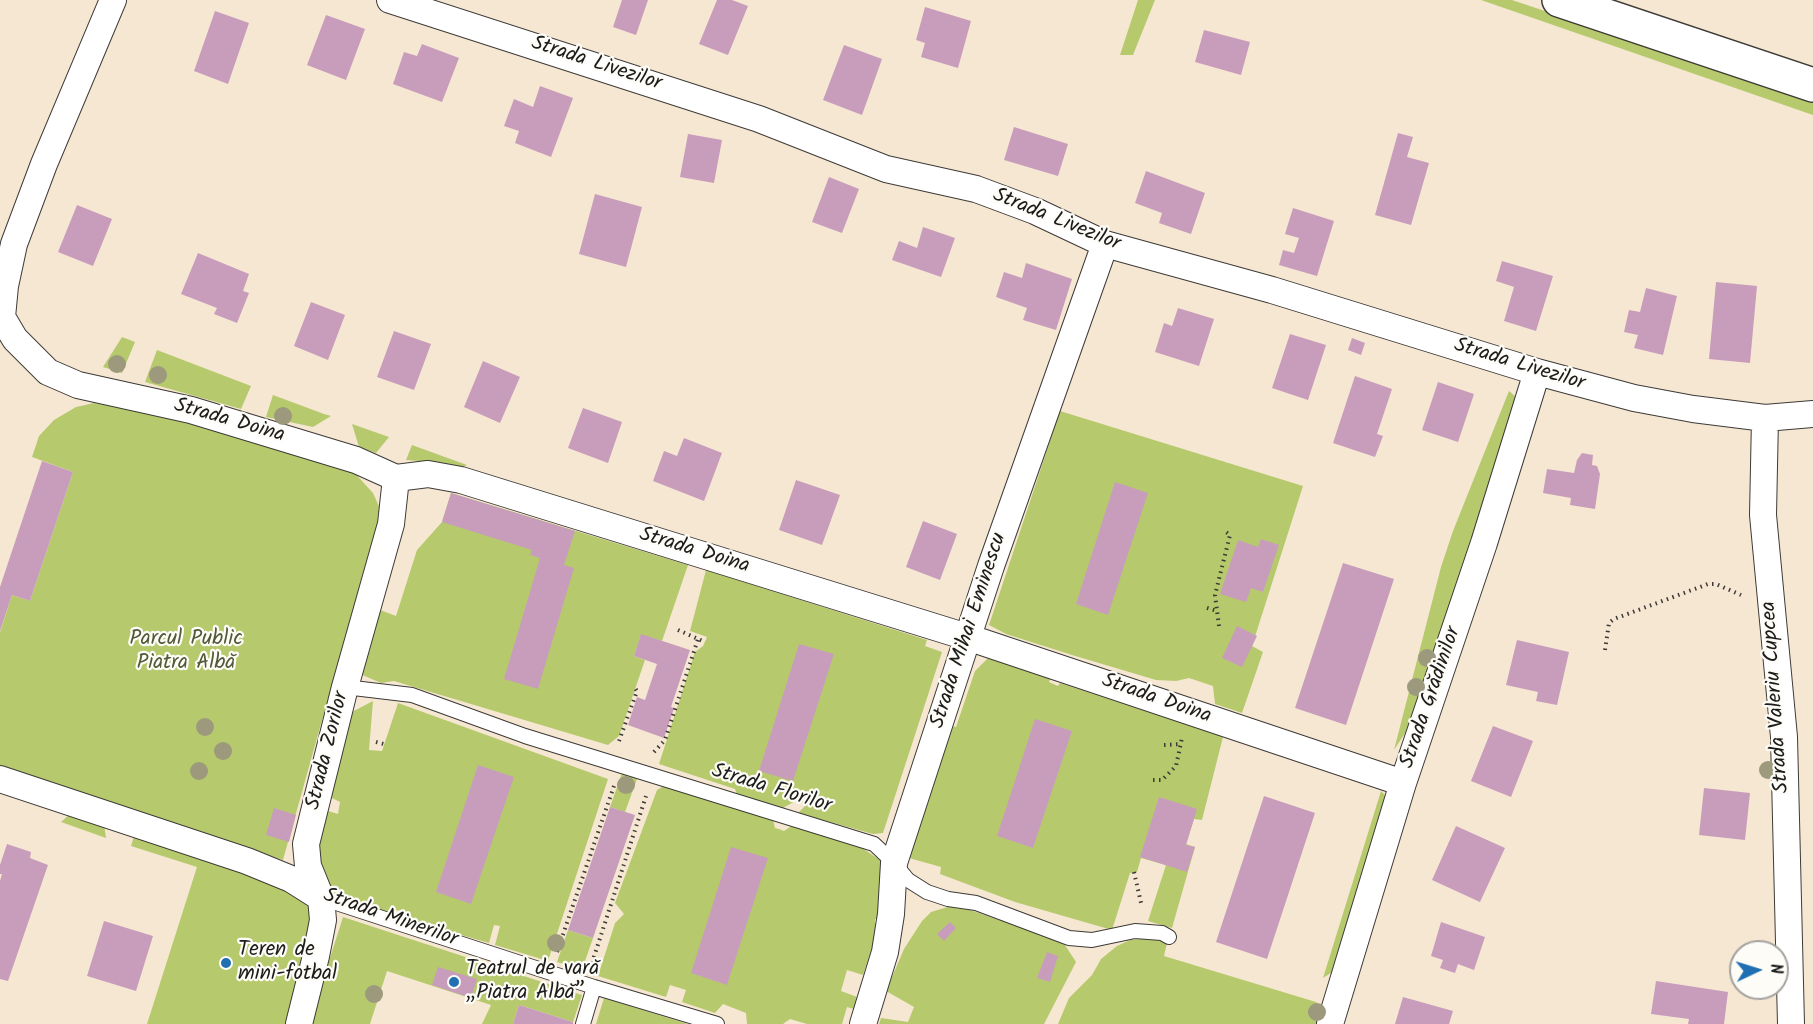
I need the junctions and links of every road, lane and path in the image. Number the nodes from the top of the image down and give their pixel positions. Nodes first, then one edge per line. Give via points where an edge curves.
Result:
1 (113, 0) edge
2 (390, 0) edge
3 (1559, 0) edge
4 (1813, 85) edge
5 (1105, 244) junction
6 (1, 317) edge
7 (1537, 372) junction
8 (1813, 414) edge
9 (1765, 418) junction
10 (396, 478) junction
11 (1227, 532) dead end
12 (1770, 607) junction
13 (1207, 608) dead end
14 (1217, 611) junction
15 (1219, 626) dead end
16 (678, 630) dead end
17 (967, 637) junction
18 (698, 639) junction
19 (705, 642) dead end
20 (1605, 650) dead end
21 (345, 687) junction
22 (635, 688) dead end
23 (1188, 711) junction
24 (376, 742) dead end
25 (384, 744) dead end
26 (1181, 744) junction
27 (1164, 745) dead end
28 (616, 765) junction
29 (638, 771) junction
30 (653, 775) junction
31 (0, 779) edge
32 (1153, 780) dead end
33 (1403, 783) junction
34 (894, 863) junction
35 (1134, 872) dead end
36 (321, 898) junction
37 (1142, 907) dead end
38 (1169, 937) dead end
39 (550, 972) junction
40 (590, 985) junction
41 (299, 1024) edge
42 (583, 1024) edge
43 (717, 1024) edge
44 (862, 1024) edge
45 (1330, 1024) edge
46 (1791, 1024) edge

1 - 6 street, Strada Doina via 14,244
2 - 5 street, Strada Livezilor via 759,119 885,169 976,189
3 - 4 street
5 - 7 street, Strada Livezilor via 1272,290
5 - 17 street, Strada Mihai Eminescu
6 - 10 street, Strada Doina via 15,339 48,372 78,385 190,410 356,460
7 - 9 street, Strada Livezilor via 1634,398
7 - 33 street, Strada Grădinilor via 1485,543
8 - 9 street
9 - 12 street, Strada Valeriu Cupcea via 1763,515
10 - 17 street, Strada Doina via 428,474 461,480
10 - 21 street, Strada Zorilor via 391,524
11 - 14 path via 1230,535 1215,595
12 - 20 path via 1708,584 1614,619 1609,623
12 - 46 street, Strada Valeriu Cupcea via 1784,737
13 - 14 path
14 - 15 path
16 - 18 path
17 - 23 street, Strada Doina
17 - 34 street, Strada Mihai Eminescu
18 - 19 path
18 - 29 path via 664,740
21 - 28 lane, Strada Florilor via 412,695
21 - 36 street, Strada Zorilor via 306,844 308,866
22 - 28 path
23 - 26 path
23 - 33 street, Strada Doina
24 - 25 path
26 - 27 path
26 - 32 path via 1176,766 1162,780
28 - 29 lane, Strada Florilor
28 - 39 path
29 - 30 lane, Strada Florilor
30 - 34 lane, Strada Florilor via 874,843
30 - 40 path
31 - 36 street, Strada Minerilor via 247,861 291,879
33 - 45 street, Strada Grădinilor
34 - 38 lane, Strada Florilor via 908,880 927,892 976,903 1069,938 1092,940 1135,931
34 - 44 street, Strada Mihai Eminescu via 885,952
35 - 37 path
36 - 39 lane, Strada Minerilor
36 - 41 street, Strada Zorilor via 323,920
39 - 40 lane, Strada Minerilor
40 - 42 lane
40 - 43 lane, Strada Minerilor

